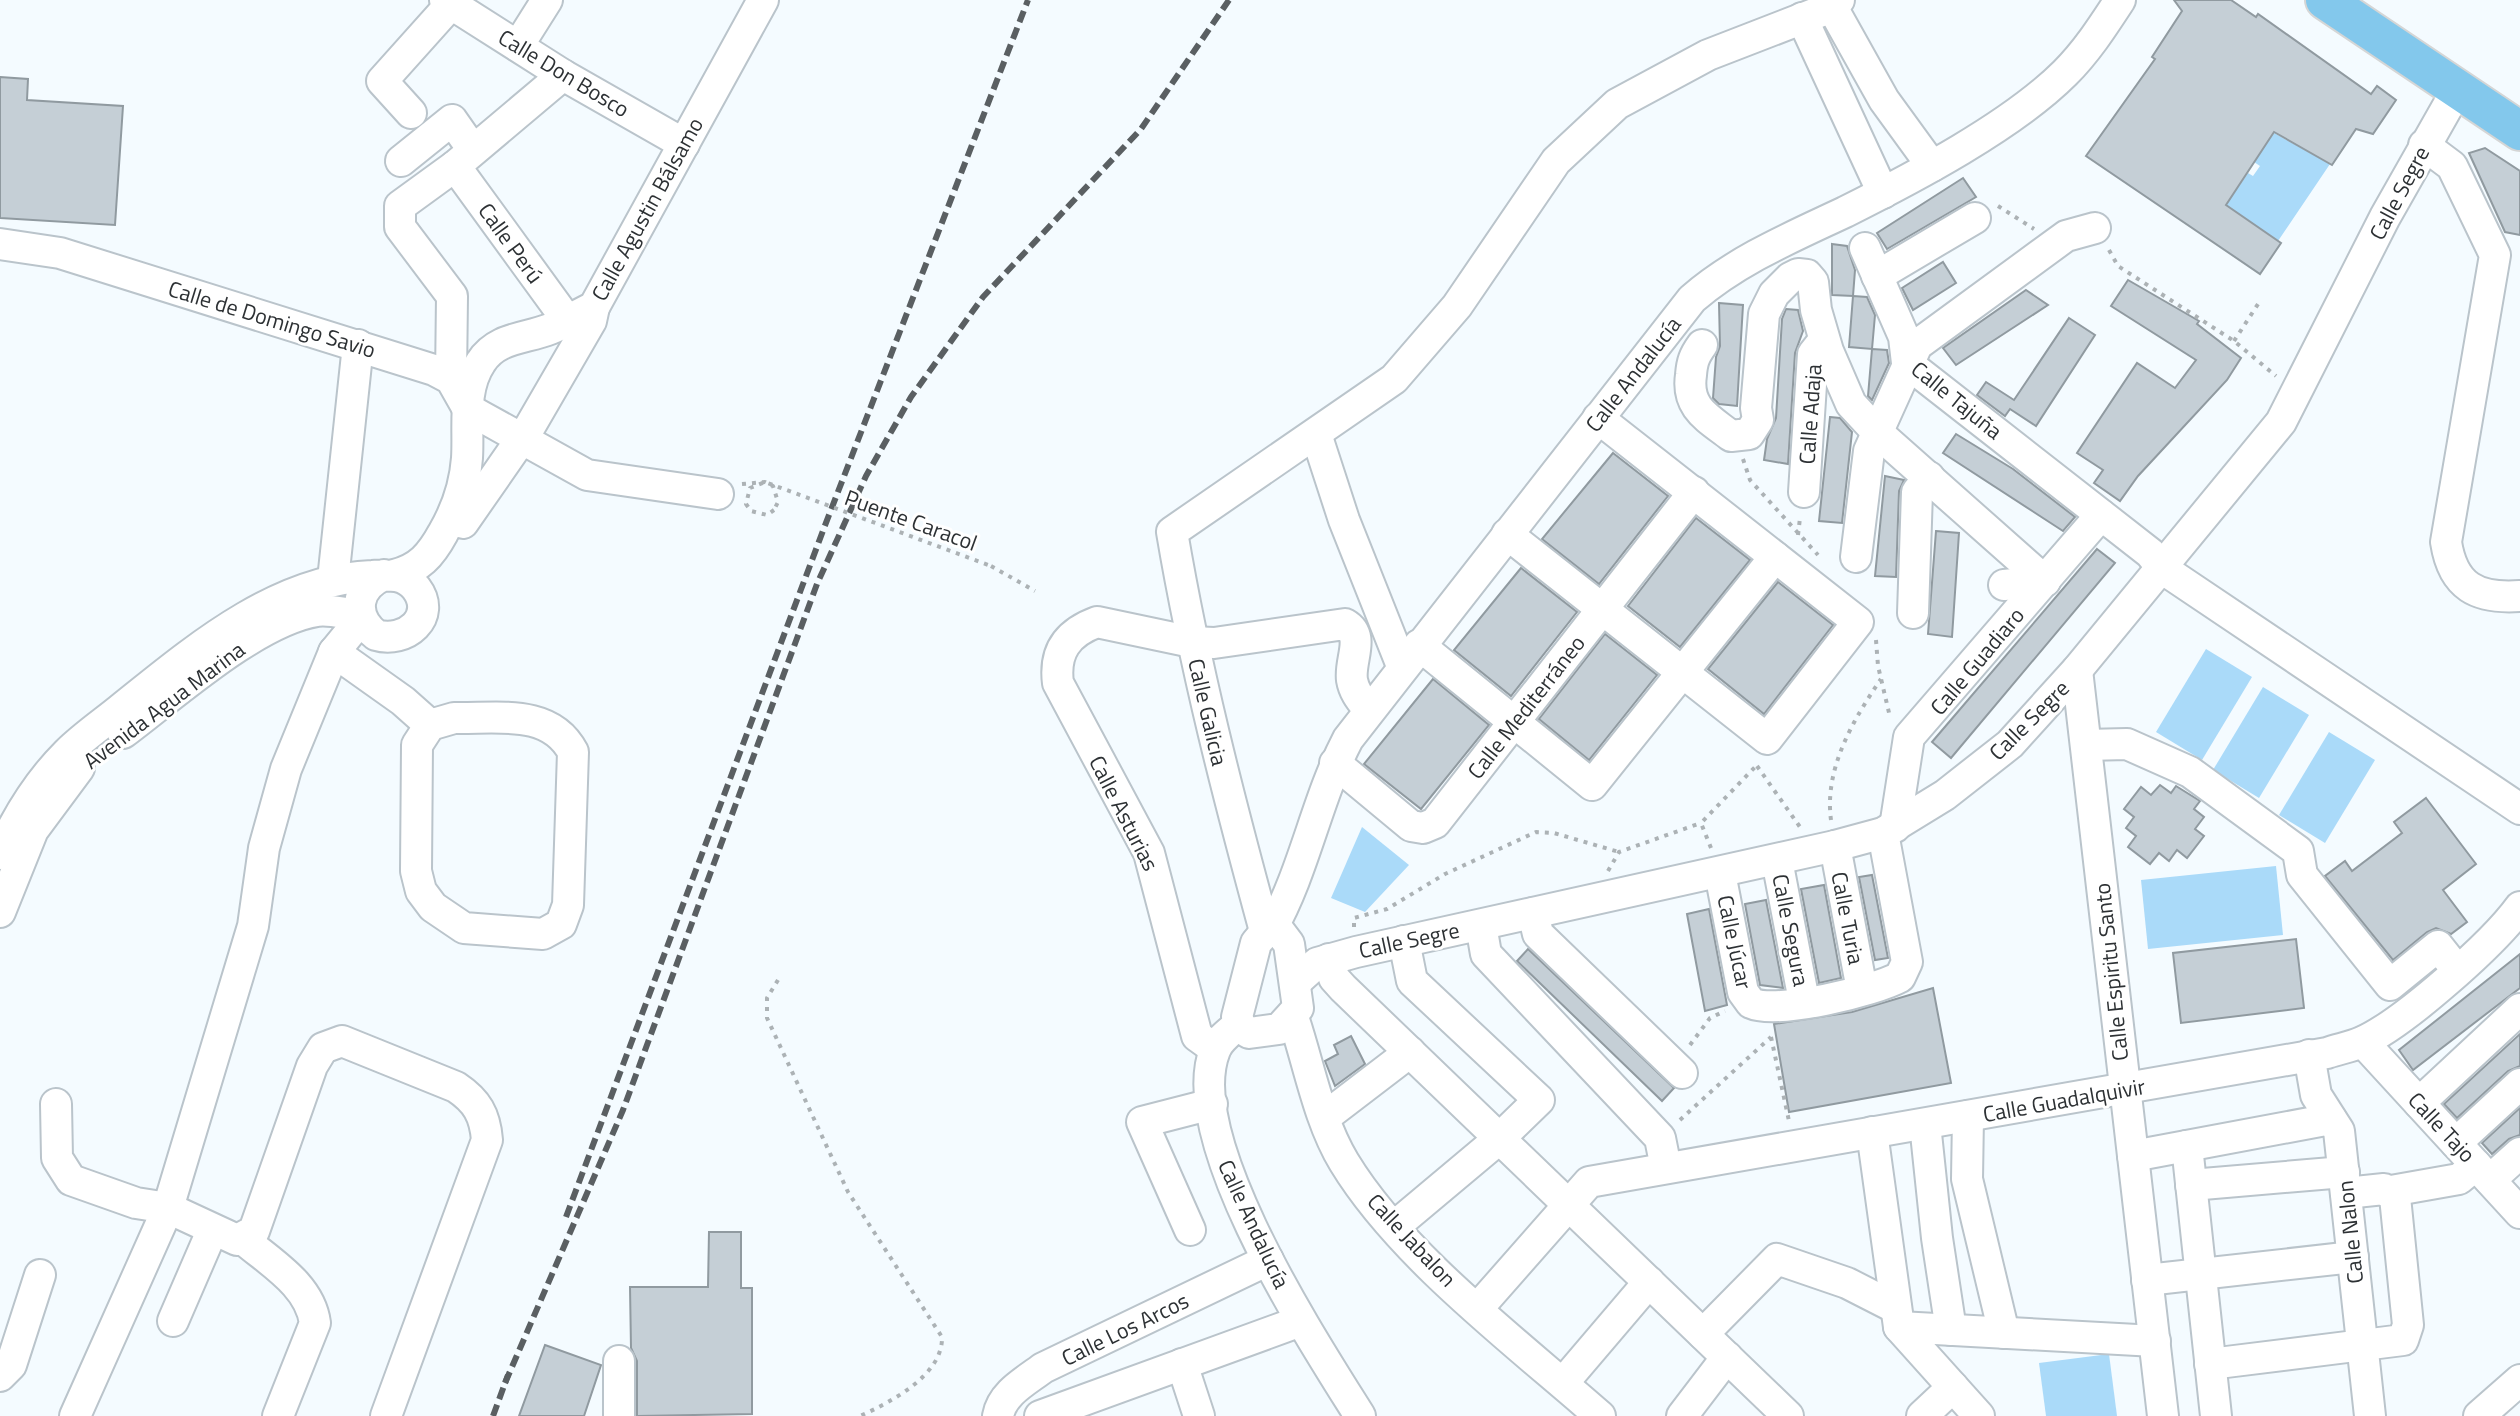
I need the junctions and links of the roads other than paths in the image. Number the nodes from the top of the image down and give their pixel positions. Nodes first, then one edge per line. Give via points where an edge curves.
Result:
1 (547, 0) edge
2 (763, 0) edge
3 (2120, 0) edge
4 (2325, 0) edge
5 (448, 2) edge
6 (1836, 3) edge
7 (1802, 18) junction
8 (518, 46) junction
9 (563, 75) junction
10 (2457, 90) junction
11 (411, 113) dead end
12 (2520, 131) edge
13 (684, 144) junction
14 (2424, 145) junction
15 (464, 158) junction
16 (401, 161) dead end
17 (1932, 166) junction
18 (1883, 193) junction
19 (1975, 218) road end
20 (2095, 228) road end
21 (0, 244) edge
22 (1865, 248) dead end
23 (2508, 253) edge
24 (1877, 276) junction
25 (580, 313) junction
26 (527, 337) junction
27 (1824, 340) junction
28 (358, 345) junction
29 (1702, 345) dead end
30 (569, 359) junction
31 (1907, 363) junction
32 (451, 379) junction
33 (468, 409) junction
34 (1598, 418) junction
35 (1878, 433) junction
36 (1316, 434) junction
37 (519, 438) junction
38 (1929, 477) junction
39 (725, 489) road end
40 (1694, 492) junction
41 (1804, 492) dead end
42 (2101, 515) junction
43 (1507, 534) junction
44 (1775, 557) junction
45 (1856, 557) dead end
46 (334, 569) junction
47 (2163, 569) junction
48 (389, 575) junction
49 (2045, 581) junction
50 (2004, 585) dead end
51 (2520, 596) edge
52 (422, 600) junction
53 (1603, 609) junction
54 (1913, 613) dead end
55 (361, 617) junction
56 (1192, 642) junction
57 (334, 652) junction
58 (1410, 656) junction
59 (2077, 670) junction
60 (1683, 672) junction
61 (1368, 709) junction
62 (1514, 722) junction
63 (430, 725) junction
64 (2086, 745) junction
65 (1335, 763) junction
66 (2520, 809) edge
67 (1889, 830) junction
68 (1835, 846) junction
69 (0, 854) edge
70 (1791, 856) junction
71 (1720, 873) junction
72 (1254, 890) junction
73 (1288, 895) junction
74 (2520, 908) edge
75 (0, 912) edge
76 (1533, 913) junction
77 (1481, 925) junction
78 (1404, 941) junction
79 (1302, 951) junction
80 (2457, 970) junction
81 (1862, 990) junction
82 (1804, 1001) junction
83 (2520, 1009) edge
84 (1293, 1017) junction
85 (1239, 1024) junction
86 (2363, 1042) junction
87 (1215, 1049) junction
88 (1410, 1052) junction
89 (2309, 1055) junction
90 (1678, 1070) road end
91 (2520, 1084) edge
92 (2125, 1090) junction
93 (2419, 1103) junction
94 (56, 1104) dead end
95 (1212, 1104) junction
96 (1968, 1116) junction
97 (1325, 1117) junction
98 (2331, 1119) junction
99 (1925, 1124) junction
100 (1872, 1132) junction
101 (1500, 1138) junction
102 (2187, 1146) junction
103 (2520, 1153) edge
104 (2133, 1156) junction
105 (2474, 1163) junction
106 (1666, 1168) junction
107 (2345, 1182) junction
108 (2191, 1185) junction
109 (2391, 1191) junction
110 (1570, 1206) junction
111 (168, 1208) junction
112 (2520, 1213) edge
113 (1395, 1226) junction
114 (1190, 1230) dead end
115 (212, 1231) junction
116 (243, 1239) junction
117 (2353, 1257) junction
118 (1268, 1260) junction
119 (2200, 1274) junction
120 (40, 1275) dead end
121 (2147, 1280) junction
122 (1649, 1282) junction
123 (1478, 1308) junction
124 (1897, 1317) junction
125 (173, 1321) dead end
126 (1301, 1321) junction
127 (1951, 1330) junction
128 (2004, 1333) junction
129 (1703, 1334) junction
130 (2155, 1341) junction
131 (2362, 1347) junction
132 (1727, 1357) junction
133 (619, 1361) dead end
134 (1182, 1364) junction
135 (2210, 1364) junction
136 (0, 1376) edge
137 (2520, 1380) edge
138 (1563, 1383) junction
139 (1953, 1387) junction
140 (1108, 1404) edge
141 (75, 1416) edge
142 (278, 1416) edge
143 (386, 1416) edge
144 (619, 1416) edge
145 (998, 1416) edge
146 (1040, 1416) edge
147 (1199, 1416) edge
148 (1360, 1416) edge
149 (1600, 1416) edge
150 (1682, 1416) edge
151 (1788, 1416) edge
152 (1922, 1416) edge
153 (1979, 1416) edge
154 (2163, 1416) edge
155 (2216, 1416) edge
156 (2370, 1416) edge
157 (2479, 1416) edge

1 - 8 street
2 - 13 street, Calle Agustin Bálsamo
3 - 17 street, Calle Andalucía via 2091,44 2047,90
4 - 10 main road
5 - 8 street, Calle Don Bosco
5 - 11 street via 382,81
6 - 7 street
6 - 17 street via 1884,100
7 - 18 street
7 - 36 street via 1708,55 1617,104 1556,161 1457,306 1394,379
8 - 9 street, Calle Don Bosco
9 - 13 street, Calle Don Bosco
9 - 15 street
10 - 12 main road
10 - 14 street, Calle Segre
13 - 25 street, Calle Agustin Bálsamo
14 - 23 street via 2452,166
14 - 47 street, Calle Segre via 2281,422
15 - 16 street, Calle Perú via 452,120
15 - 25 street, Calle Perú
15 - 32 street via 400,206 400,227 452,296
17 - 18 street, Calle Andalucía
18 - 34 street, Calle Andalucía via 1720,275 1692,299
19 - 24 street
20 - 31 street via 2066,236 1917,345
21 - 28 street, Calle de Domingo Savio via 60,253
22 - 24 street, Calle Tajuña
23 - 51 street via 2446,542 2449,563 2477,593
24 - 31 street, Calle Tajuña via 1904,337
25 - 26 street
25 - 30 street via 591,321
26 - 30 street via 548,337
26 - 33 street via 510,339 480,363
27 - 29 street via 1813,282 1807,275 1793,275 1764,314 1758,420 1753,431 1737,437 1698,410 1690,395 1693,356
27 - 35 street via 1851,404
27 - 41 street, Calle Adaja via 1813,354
28 - 32 street, Calle de Domingo Savio
28 - 46 street
30 - 37 street
31 - 35 street
31 - 42 street, Calle Tajuña
32 - 33 street
33 - 37 street
33 - 48 street, Avenida Agua Marina via 467,459 458,507 423,562
34 - 40 street
34 - 43 street, Calle Andalucía
35 - 38 street
35 - 45 street via 1869,451
36 - 56 street, Calle Galicia via 1172,532
36 - 58 street via 1344,520
37 - 39 street via 587,475
37 - 52 street via 475,501
38 - 49 street
38 - 54 street via 1917,492
40 - 44 street
40 - 53 street, Calle Mediterráneo
42 - 47 street, Calle Tajuña
42 - 49 street, Calle Guadiaro
43 - 53 street
43 - 58 street, Calle Andalucía
44 - 60 street
44 - 60 street via 1858,622 1762,753
46 - 48 street, Avenida Agua Marina
46 - 69 street, Avenida Agua Marina via 238,622 67,752 29,797
47 - 59 street, Calle Segre
47 - 66 street, Calle Tajuña
48 - 52 street via 414,585
48 - 55 street via 365,588
49 - 50 street
49 - 67 street, Calle Guadiaro via 1909,737
52 - 55 street via 416,626 398,638 376,635
53 - 60 street
53 - 62 street, Calle Mediterráneo
55 - 57 street
55 - 75 street, Avenida Agua Marina via 320,611 284,622 248,640 113,740 80,767 33,830
56 - 61 street via 1345,624 1356,639 1352,679
56 - 72 street, Calle Galicia
56 - 87 street, Calle Asturias via 1097,622 1081,627 1060,651 1056,667 1058,683 1149,853 1197,1036
57 - 63 street
57 - 111 street via 286,769 264,848 253,926
58 - 61 street, Calle Andalucía
58 - 62 street
59 - 64 street, Calle Espiritu Santo
59 - 67 street, Calle Segre via 2010,744
60 - 62 street via 1592,785
61 - 65 street, Calle Andalucía
62 - 65 street, Calle Mediterráneo via 1435,823 1423,828 1405,822
63 - 63 street via 417,745 416,871 421,891 440,913 464,928 553,931 568,905 573,752 567,740 545,723 531,720 454,718
64 - 80 street via 2127,744 2190,772 2298,851 2302,875 2390,985 2438,946
64 - 92 street, Calle Espiritu Santo
65 - 73 street, Calle Andalucía
67 - 68 street, Calle Segre
67 - 81 street, Calle Guadiaro via 1907,962 1900,977
68 - 70 street, Calle Segre
68 - 81 street, Calle Turia
70 - 71 street, Calle Segre
70 - 82 street, Calle Segura via 1785,896
71 - 76 street, Calle Segre
71 - 82 street, Calle Júcar via 1743,992 1751,1003 1774,1008
72 - 73 street via 1265,901 1280,903
72 - 79 street, Calle Galicia
73 - 79 street, Calle Andalucía
74 - 80 street, Calle Guadalquivir
76 - 77 street, Calle Segre
76 - 90 street via 1538,934
77 - 78 street, Calle Segre
77 - 106 street via 1486,954 1660,1138
78 - 79 street, Calle Segre
78 - 101 street via 1412,981 1539,1100
79 - 84 street, Calle Andalucía
79 - 85 street via 1256,943
79 - 88 street
80 - 86 street, Calle Guadalquivir
81 - 82 street, Calle Júcar
83 - 93 street
84 - 85 street via 1267,1033 1249,1033
84 - 97 street, Calle Jabalon
85 - 87 street
86 - 89 street, Calle Guadalquivir
86 - 93 street, Calle Tajo
87 - 95 street, Calle Andalucía
88 - 97 street
88 - 101 street
89 - 92 street, Calle Guadalquivir
89 - 98 street, Calle Nalon via 2316,1095
91 - 105 street
92 - 96 street, Calle Guadalquivir
92 - 104 street, Calle Espiritu Santo
93 - 105 street, Calle Tajo
94 - 111 street via 57,1158 71,1180 136,1203
95 - 114 street via 1142,1122
95 - 118 street, Calle Andalucía via 1223,1161
96 - 99 street, Calle Guadalquivir
96 - 128 street via 1967,1179
97 - 113 street, Calle Jabalon via 1343,1161
98 - 102 street
98 - 107 street, Calle Nalon via 2339,1131
99 - 100 street, Calle Guadalquivir
99 - 127 street
100 - 106 street, Calle Guadalquivir
100 - 124 street
101 - 110 street
101 - 113 street
102 - 104 street
102 - 108 street
103 - 105 street
104 - 121 street, Calle Espiritu Santo
105 - 109 street via 2459,1179
105 - 112 street, Calle Tajo
106 - 110 street, Calle Guadalquivir via 1589,1182
107 - 108 street
107 - 109 street
107 - 117 street, Calle Nalon
108 - 119 street
109 - 131 street via 2407,1330 2399,1343
110 - 122 street
110 - 123 street, Calle Guadalquivir
111 - 115 street
111 - 141 street
113 - 123 street, Calle Jabalon
115 - 116 street
115 - 125 street
116 - 142 street via 306,1293 313,1307 315,1323
116 - 143 street via 254,1231 316,1056 332,1043 342,1041 456,1087 480,1109 487,1140
117 - 119 street
117 - 131 street, Calle Nalon
118 - 126 street, Calle Andalucía
118 - 145 street, Calle Los Arcos via 1043,1368 1013,1390
119 - 121 street
119 - 135 street
120 - 136 street via 11,1365
121 - 130 street, Calle Espiritu Santo
122 - 129 street
122 - 138 street
123 - 138 street, Calle Jabalon
124 - 127 street
124 - 129 street via 1847,1283 1777,1259
124 - 139 street
126 - 134 street, Calle Los Arcos
126 - 148 street, Calle Andalucía
127 - 128 street
128 - 130 street
129 - 132 street
130 - 154 street, Calle Espiritu Santo
131 - 135 street
131 - 156 street, Calle Nalon
132 - 150 street
132 - 151 street
133 - 144 street
134 - 140 street, Calle Los Arcos
134 - 147 street
135 - 155 street
137 - 157 street
138 - 149 street, Calle Jabalon
139 - 152 street
139 - 153 street
140 - 146 street, Calle Los Arcos

